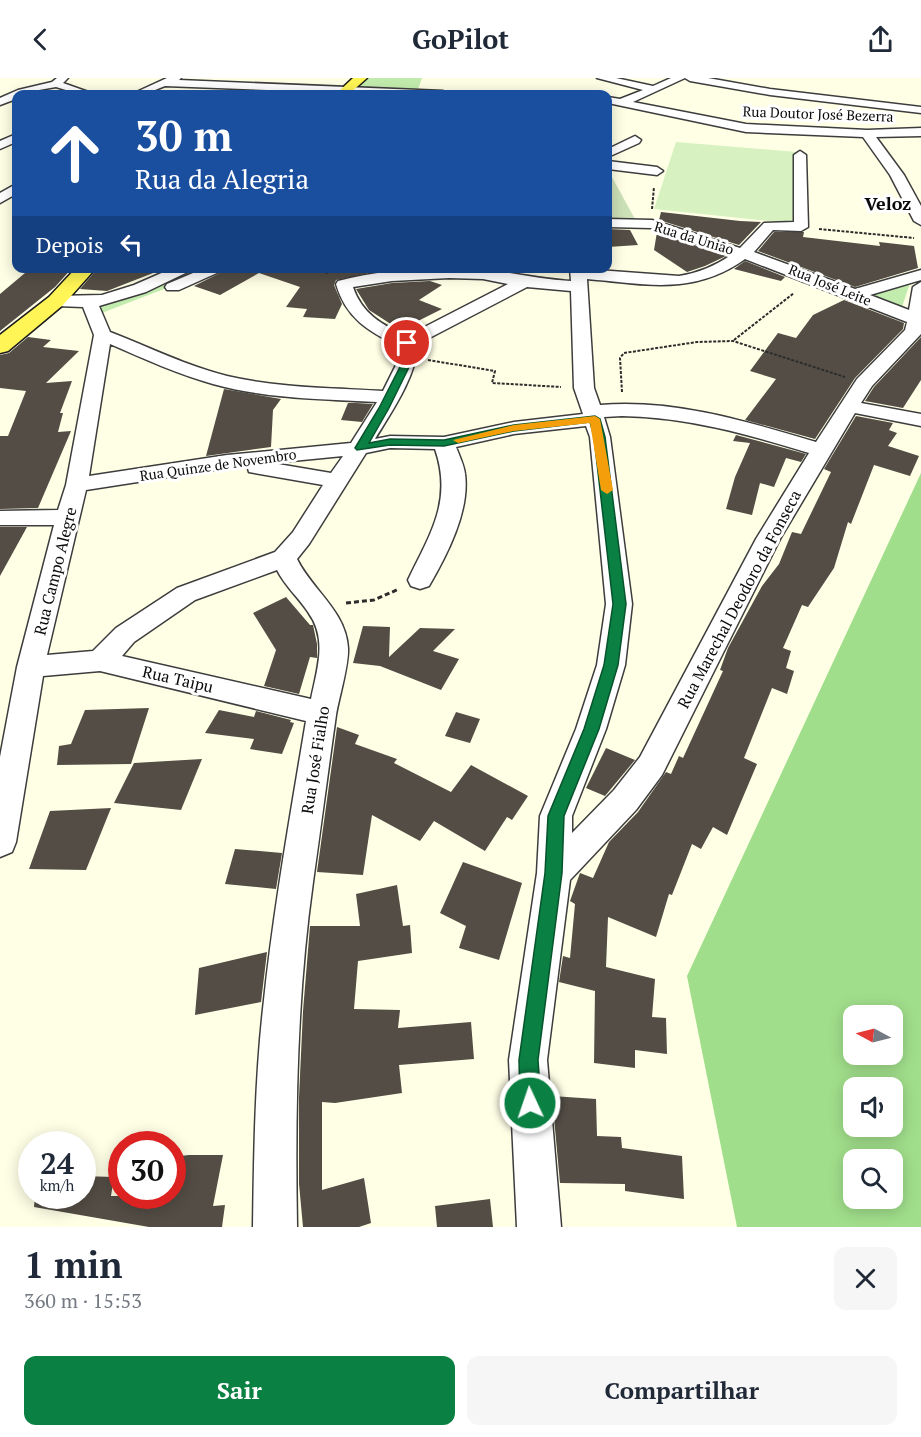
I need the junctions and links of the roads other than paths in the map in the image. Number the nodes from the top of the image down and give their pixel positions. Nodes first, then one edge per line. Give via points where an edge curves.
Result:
1 (176, 78) edge
2 (361, 78) edge
3 (602, 78) edge
4 (660, 78) edge
5 (680, 78) edge
6 (690, 78) edge
7 (59, 81) edge
8 (165, 83) junction
9 (639, 86) junction
10 (318, 89) junction
11 (653, 89) junction
12 (29, 90) edge
13 (80, 90) edge
14 (147, 90) edge
15 (314, 90) edge
16 (327, 90) edge
17 (347, 90) edge
18 (612, 98) edge
19 (612, 101) edge
20 (623, 102) junction
21 (918, 110) edge
22 (920, 132) edge
23 (867, 134) junction
24 (635, 140) dead end
25 (612, 151) edge
26 (800, 155) dead end
27 (612, 165) edge
28 (657, 171) road end
29 (921, 221) edge
30 (612, 223) edge
31 (744, 253) junction
32 (82, 273) edge
33 (176, 273) edge
34 (208, 273) edge
35 (391, 273) edge
36 (433, 273) edge
37 (921, 274) edge
38 (579, 276) edge
39 (524, 282) junction
40 (921, 287) edge
41 (853, 296) junction
42 (56, 301) junction
43 (95, 318) junction
44 (916, 327) edge
45 (0, 346) edge
46 (408, 350) junction
47 (389, 397) junction
48 (848, 406) junction
49 (593, 416) junction
50 (921, 420) edge
51 (444, 443) junction
52 (361, 448) junction
53 (821, 450) junction
54 (227, 461) junction
55 (337, 480) junction
56 (77, 485) junction
57 (67, 517) junction
58 (0, 518) edge
59 (284, 558) junction
60 (420, 580) road end
61 (100, 661) junction
62 (31, 666) junction
63 (322, 713) junction
64 (0, 842) edge
65 (554, 873) junction
66 (275, 1227) edge
67 (539, 1227) edge

1 - 8 street
2 - 17 main road
3 - 9 street
4 - 9 street
5 - 11 street
6 - 21 street via 829,94
7 - 12 street
7 - 13 street
8 - 10 street
8 - 14 street
9 - 11 street
9 - 18 street
10 - 15 street
10 - 16 street
11 - 20 street
19 - 20 street, Rua Doutor José Bezerra
20 - 23 street, Rua Doutor José Bezerra via 746,128
21 - 22 street
22 - 23 street, Rua Doutor José Bezerra
23 - 29 street via 910,195
24 - 25 street
26 - 31 street via 801,227 769,226
27 - 28 street
30 - 31 street, Rua da União via 652,224
31 - 38 street via 704,276 679,281
31 - 41 street, Rua José Leite
32 - 42 main road
33 - 43 street via 128,293
34 - 43 street
35 - 46 street via 344,285 363,320
36 - 39 street via 483,274
37 - 41 street
38 - 39 street
38 - 49 street via 584,388
39 - 46 street
40 - 44 street
41 - 44 street, Rua José Leite
42 - 43 street
42 - 45 main road
43 - 47 street via 205,376 272,390
43 - 56 street, Rua Campo Alegre
44 - 48 street, Rua Marechal Deodoro da Fonseca
46 - 47 street
47 - 52 street
48 - 50 street
48 - 53 street, Rua Marechal Deodoro da Fonseca
49 - 51 street, Rua Quinze de Novembro
49 - 53 street, Rua Quinze de Novembro via 623,408 671,410 709,417
49 - 65 street via 600,437 619,604 611,665 591,729 556,816
51 - 52 street, Rua Quinze de Novembro via 390,442
51 - 60 street via 454,475 451,504
52 - 54 street, Rua Quinze de Novembro
52 - 55 street
53 - 65 street, Rua Marechal Deodoro da Fonseca via 768,539 651,766 625,800
54 - 55 street
54 - 56 street, Rua Quinze de Novembro
55 - 59 street
56 - 57 street, Rua Campo Alegre
57 - 58 street
57 - 62 street, Rua Campo Alegre
59 - 61 street via 186,594 125,635
59 - 63 street, Rua José Fialho via 294,579 330,627 335,649
61 - 62 street, Rua Taipu
61 - 63 street, Rua Taipu
62 - 64 street, Rua Campo Alegre
63 - 66 street, Rua José Fialho via 280,1011
65 - 67 street via 528,1060

